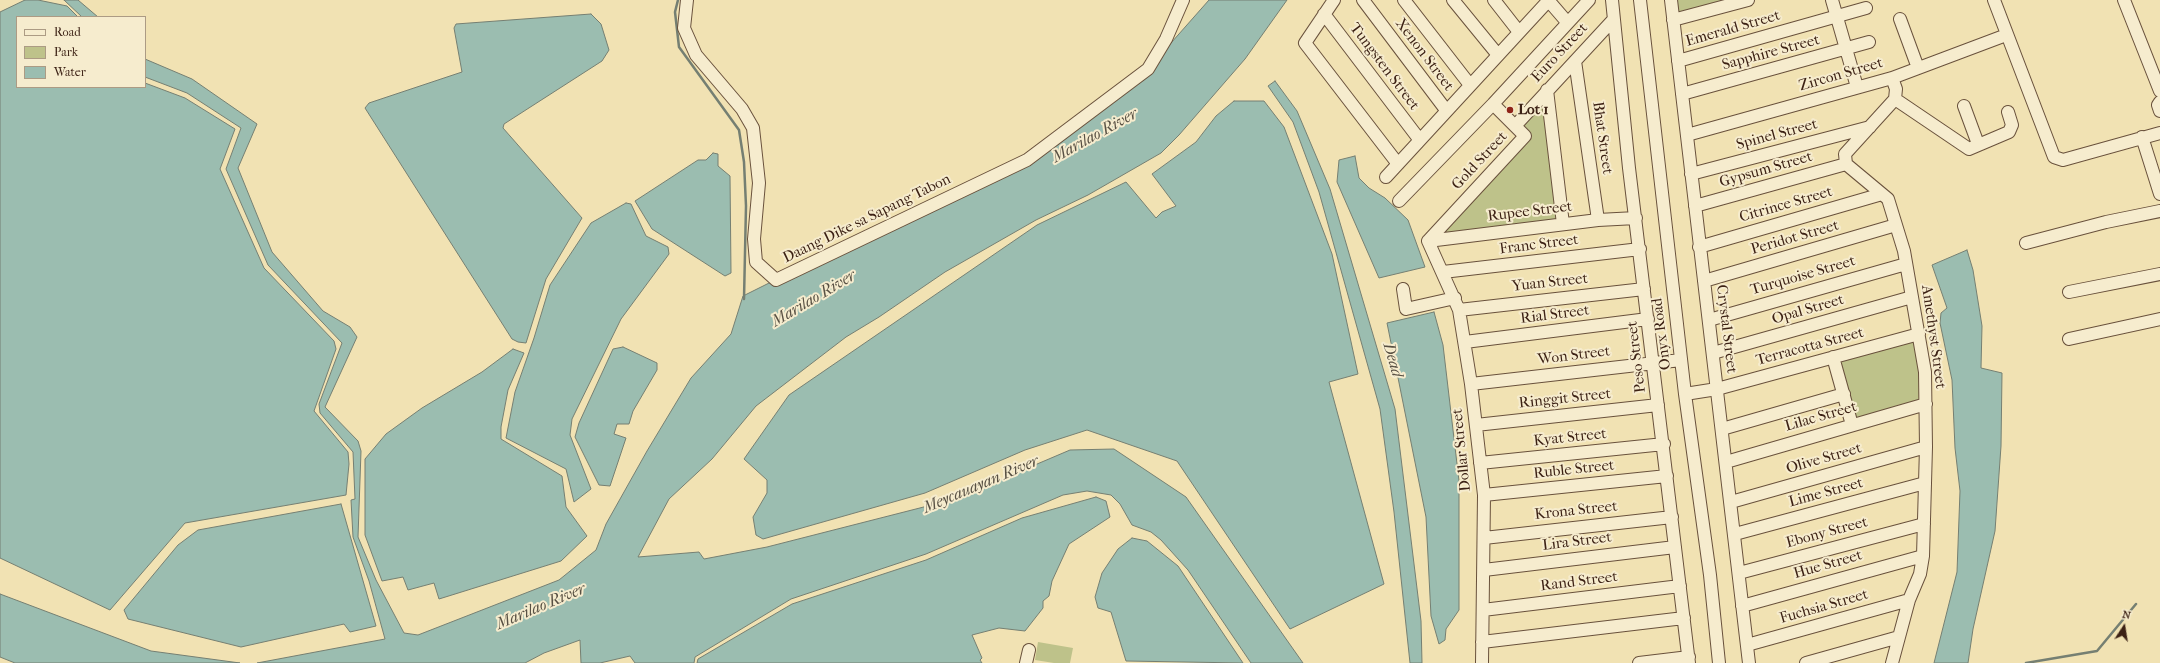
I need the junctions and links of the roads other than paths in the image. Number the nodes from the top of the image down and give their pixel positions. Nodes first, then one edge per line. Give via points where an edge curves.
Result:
1 (687, 0) edge
2 (1334, 0) edge
3 (1363, 0) edge
4 (1404, 0) edge
5 (1453, 0) edge
6 (1494, 0) edge
7 (1549, 0) edge
8 (1588, 0) edge
9 (1612, 0) edge
10 (1640, 0) edge
11 (1671, 0) edge
12 (1748, 0) edge
13 (1832, 0) edge
14 (1994, 0) edge
15 (2124, 0) edge
16 (1183, 1) edge
17 (1866, 8) dead end
18 (1324, 14) junction
19 (1837, 16) junction
20 (1900, 19) dead end
21 (1613, 20) junction
22 (1673, 20) junction
23 (1567, 22) junction
24 (1519, 32) junction
25 (2001, 37) dead end
26 (1869, 42) dead end
27 (1846, 49) junction
28 (1498, 55) junction
29 (1575, 61) junction
30 (1678, 61) junction
31 (1918, 68) junction
32 (1892, 78) junction
33 (1470, 85) junction
34 (1857, 87) junction
35 (1547, 90) junction
36 (2160, 91) edge
37 (1682, 94) junction
38 (1895, 99) junction
39 (2160, 102) edge
40 (1492, 104) junction
41 (1964, 106) dead end
42 (1446, 110) junction
43 (2160, 110) edge
44 (2008, 112) dead end
45 (1515, 126) junction
46 (1870, 127) junction
47 (2160, 133) edge
48 (1687, 135) junction
49 (2142, 137) junction
50 (1419, 139) junction
51 (1978, 144) junction
52 (1398, 164) junction
53 (1846, 164) junction
54 (1691, 174) junction
55 (1386, 177) dead end
56 (1882, 194) junction
57 (2160, 194) edge
58 (1399, 202) dead end
59 (1694, 206) junction
60 (2160, 211) edge
61 (1636, 218) junction
62 (1598, 220) junction
63 (1563, 224) junction
64 (1896, 225) junction
65 (1428, 241) junction
66 (2026, 243) dead end
67 (1700, 247) junction
68 (1640, 249) junction
69 (1906, 264) junction
70 (1443, 272) junction
71 (2160, 274) edge
72 (1704, 281) junction
73 (1403, 289) dead end
74 (1644, 289) junction
75 (2069, 292) dead end
76 (1912, 297) junction
77 (1457, 304) junction
78 (1648, 319) junction
79 (2160, 319) edge
80 (1709, 320) junction
81 (1919, 334) junction
82 (2069, 339) dead end
83 (1465, 342) junction
84 (1713, 353) junction
85 (1834, 358) junction
86 (1681, 360) junction
87 (1654, 363) junction
88 (1471, 384) junction
89 (1718, 389) junction
90 (1685, 394) junction
91 (1844, 394) junction
92 (1926, 404) junction
93 (1658, 405) junction
94 (1852, 424) junction
95 (1476, 425) junction
96 (1722, 428) junction
97 (1664, 444) junction
98 (1926, 447) junction
99 (1726, 462) junction
100 (1480, 464) junction
101 (1667, 476) junction
102 (1925, 483) junction
103 (1484, 495) junction
104 (1731, 502) junction
105 (1672, 517) junction
106 (1924, 524) junction
107 (1734, 534) junction
108 (1484, 538) junction
109 (1675, 547) junction
110 (1923, 556) junction
111 (1484, 570) junction
112 (1739, 573) junction
113 (1680, 586) junction
114 (1909, 600) junction
115 (1742, 606) junction
116 (1483, 610) junction
117 (1684, 618) junction
118 (1899, 637) junction
119 (1482, 642) junction
120 (1747, 645) junction
121 (1029, 650) dead end
122 (1689, 660) edge
123 (1026, 663) edge
124 (1482, 663) edge
125 (1639, 663) edge
126 (1719, 663) edge
127 (1749, 663) edge
128 (1806, 663) edge
129 (1892, 663) edge

1 - 16 street, Daang Dike sa Sapang Tabon via 684,28 696,56 742,109 753,128 760,182 754,239 756,262 776,280 1027,160 1148,69 1166,39
2 - 18 street
3 - 42 street, Xenon Street
4 - 33 street
5 - 28 street
6 - 24 street
7 - 23 street
7 - 24 street
8 - 23 street, Gold Street
9 - 21 street, Peso Street
10 - 86 street, Onyx Road
11 - 22 street, Crystal Street
12 - 22 street
13 - 19 street
14 - 49 street via 2054,157 2063,160
15 - 36 street
17 - 19 street, Emerald Street
18 - 50 street, Tungsten Street
18 - 52 street via 1305,43
19 - 27 street
19 - 30 street, Emerald Street
20 - 31 street
21 - 29 street, Euro Street
21 - 61 street, Peso Street
22 - 30 street, Crystal Street
23 - 40 street, Gold Street
24 - 28 street
25 - 31 street, Zircon Street
26 - 27 street, Sapphire Street
27 - 34 street
27 - 37 street, Sapphire Street
28 - 33 street
29 - 35 street, Euro Street
29 - 62 street, Bhat Street
30 - 37 street, Crystal Street
31 - 32 street, Zircon Street
32 - 34 street, Zircon Street
32 - 38 street via 1896,88
33 - 42 street
34 - 48 street, Zircon Street
35 - 45 street, Euro Street
35 - 63 street
37 - 48 street, Crystal Street
38 - 46 street
38 - 51 street via 1969,149
39 - 43 street
40 - 45 street, Gold Street
40 - 58 street, Gold Street
41 - 51 street
42 - 50 street
44 - 51 street via 2012,125 2009,132
45 - 65 street, Gold Street via 1525,136
46 - 53 street via 1846,154
46 - 54 street, Spinel Street
47 - 49 street
48 - 54 street, Crystal Street
49 - 57 street
50 - 52 street
52 - 55 street
53 - 56 street, Amethyst Street
53 - 59 street, Gypsum Street
54 - 59 street, Crystal Street
56 - 64 street, Amethyst Street via 1888,199
56 - 67 street, Citrince Street
59 - 67 street, Crystal Street
60 - 66 street
61 - 62 street, Rupee Street
61 - 68 street, Peso Street
62 - 63 street, Rupee Street
63 - 65 street, Rupee Street
64 - 69 street, Amethyst Street
64 - 72 street, Peridot Street
65 - 70 street, Dollar Street
67 - 72 street, Crystal Street
68 - 70 street, Franc Street
68 - 74 street, Peso Street
69 - 76 street, Amethyst Street
69 - 80 street, Turquoise Street
70 - 77 street, Dollar Street
71 - 75 street
72 - 80 street, Crystal Street
73 - 77 street, Yuan Street via 1406,309
74 - 77 street, Yuan Street
74 - 78 street, Peso Street
76 - 81 street, Amethyst Street
76 - 84 street, Opal Street
77 - 83 street, Dollar Street
78 - 83 street, Rial Street
78 - 87 street, Peso Street
79 - 82 street
80 - 84 street, Crystal Street
81 - 85 street, Terracotta Street
81 - 92 street, Amethyst Street via 1925,372
83 - 88 street, Dollar Street
84 - 89 street, Crystal Street
85 - 89 street, Terracotta Street
85 - 91 street
86 - 87 street, Won Street
86 - 90 street, Onyx Road
87 - 88 street, Won Street
87 - 93 street, Peso Street
88 - 95 street, Dollar Street
89 - 90 street, Terracotta Street
89 - 96 street, Crystal Street
90 - 126 street, Onyx Road via 1710,575
91 - 94 street
91 - 96 street
92 - 94 street, Lilac Street
92 - 98 street, Amethyst Street
93 - 95 street, Ringgit Street
93 - 97 street, Peso Street
94 - 99 street, Lilac Street
95 - 100 street, Dollar Street
96 - 99 street, Crystal Street
97 - 100 street, Kyat Street
97 - 101 street, Peso Street
98 - 102 street, Amethyst Street
98 - 104 street, Olive Street
99 - 104 street, Crystal Street
100 - 103 street, Dollar Street
101 - 103 street, Ruble Street
101 - 105 street, Peso Street
102 - 106 street, Amethyst Street
102 - 107 street, Lime Street
103 - 108 street, Dollar Street
104 - 107 street, Crystal Street
105 - 108 street, Krona Street
105 - 109 street, Peso Street
106 - 110 street, Amethyst Street
106 - 112 street, Ebony Street
107 - 112 street, Crystal Street
108 - 111 street, Dollar Street
109 - 111 street, Lira Street
109 - 113 street, Peso Street
110 - 114 street, Amethyst Street via 1920,574
110 - 115 street, Hue Street
111 - 116 street, Dollar Street
112 - 115 street, Crystal Street
113 - 116 street, Rand Street
113 - 117 street, Peso Street
114 - 118 street, Amethyst Street
114 - 120 street, Fuchsia Street
115 - 120 street, Crystal Street
116 - 119 street, Dollar Street
117 - 119 street
117 - 122 street, Peso Street
118 - 128 street
118 - 129 street, Amethyst Street
119 - 124 street, Dollar Street
120 - 127 street, Crystal Street
121 - 123 street
122 - 125 street

